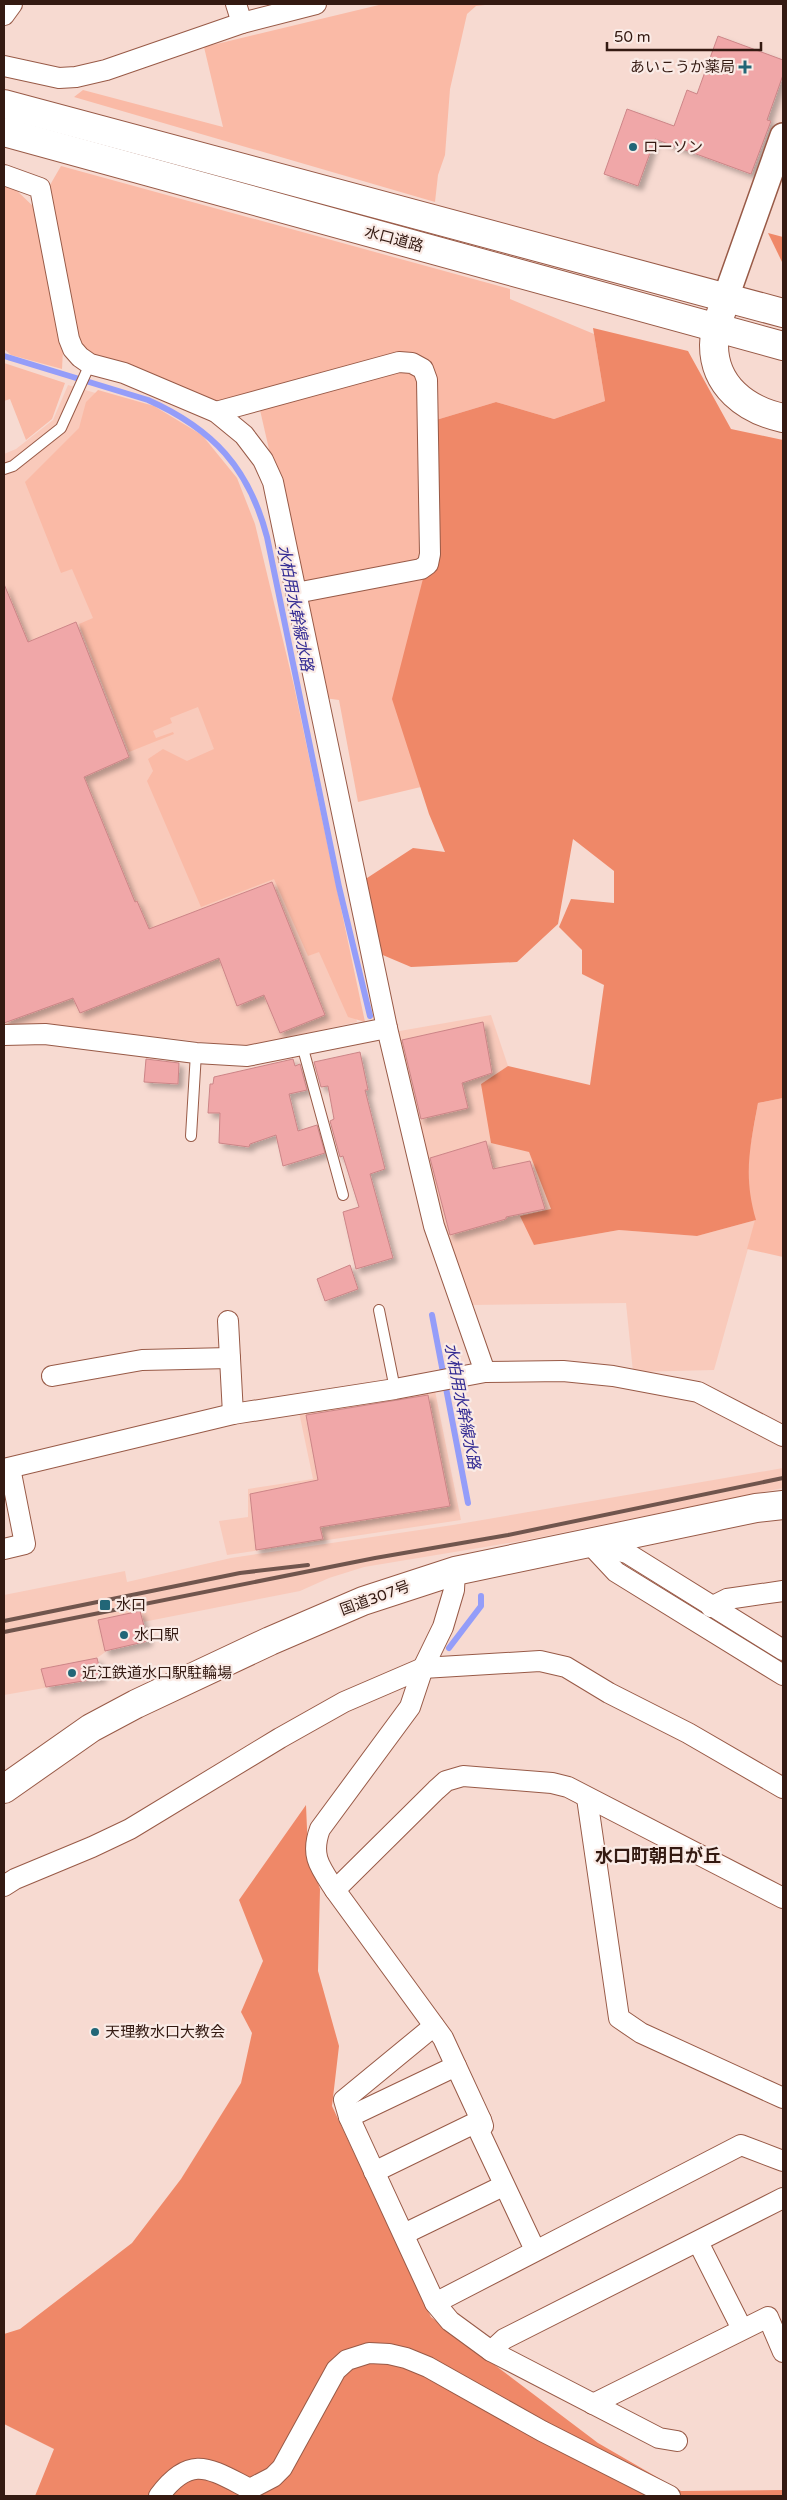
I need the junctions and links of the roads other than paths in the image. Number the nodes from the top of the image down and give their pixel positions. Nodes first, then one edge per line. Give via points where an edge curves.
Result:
1 (12, 4) edge
2 (236, 4) edge
3 (316, 4) edge
4 (4, 15) edge
5 (242, 23) junction
6 (4, 66) edge
7 (4, 104) edge
8 (4, 132) edge
9 (783, 136) edge
10 (4, 175) edge
11 (726, 298) junction
12 (783, 313) edge
13 (717, 327) junction
14 (783, 346) edge
15 (88, 368) junction
16 (216, 412) junction
17 (783, 418) edge
18 (4, 469) edge
19 (296, 593) junction
20 (387, 1028) junction
21 (4, 1035) edge
22 (302, 1045) junction
23 (196, 1052) junction
24 (191, 1136) dead end
25 (343, 1195) dead end
26 (379, 1310) dead end
27 (228, 1321) dead end
28 (230, 1358) junction
29 (485, 1372) junction
30 (52, 1376) dead end
31 (395, 1389) junction
32 (233, 1414) junction
33 (783, 1436) edge
34 (7, 1469) edge
35 (783, 1504) edge
36 (588, 1542) junction
37 (4, 1549) edge
38 (455, 1571) junction
39 (783, 1591) edge
40 (711, 1607) junction
41 (778, 1641) edge
42 (423, 1668) junction
43 (783, 1675) edge
44 (783, 1788) edge
45 (4, 1789) edge
46 (588, 1798) junction
47 (4, 1886) edge
48 (335, 1890) junction
49 (783, 1898) edge
50 (434, 2026) junction
51 (456, 2066) junction
52 (783, 2098) edge
53 (349, 2118) junction
54 (481, 2120) junction
55 (783, 2161) edge
56 (374, 2172) junction
57 (503, 2186) junction
58 (783, 2198) edge
59 (404, 2234) junction
60 (698, 2242) junction
61 (534, 2250) junction
62 (435, 2303) junction
63 (776, 2313) edge
64 (742, 2329) junction
65 (491, 2350) junction
66 (783, 2352) edge
67 (593, 2404) junction
68 (677, 2441) dead end
69 (160, 2496) edge
70 (670, 2496) edge

1 - 4 street
2 - 5 street
3 - 5 street
5 - 6 street via 106,70 76,77 59,78
7 - 11 highway, 水口道路
8 - 13 highway, 水口道路
9 - 11 street
10 - 15 street via 40,188 69,339 72,349
11 - 12 highway, 水口道路
11 - 13 highway
13 - 14 highway, 水口道路
13 - 17 highway via 715,357 733,394 747,406
15 - 16 street via 124,373
15 - 18 lane via 61,428 13,466
16 - 19 street via 244,435 270,475
16 - 19 street via 399,362 412,363 423,369 427,380 428,564 421,570
19 - 20 street
20 - 22 street
20 - 29 street via 434,1226
21 - 23 street via 45,1034
22 - 23 street via 247,1056
22 - 25 lane
23 - 24 lane
26 - 31 lane
27 - 28 street
28 - 30 street via 142,1360
28 - 32 street
29 - 31 street
29 - 33 street via 563,1371 613,1376 698,1392
31 - 32 street
32 - 34 street
34 - 37 street via 25,1544
35 - 36 highway, 国道307号
36 - 38 highway, 国道307号
36 - 40 street via 627,1552
36 - 43 street via 616,1572
38 - 42 street via 454,1590 443,1627
38 - 45 highway, 国道307号 via 363,1601 136,1704 91,1728
39 - 40 street via 727,1599
40 - 41 street
42 - 44 street via 540,1660 566,1666
42 - 47 street via 344,1702 130,1829 15,1878
42 - 48 street via 410,1707 320,1829 315,1854
46 - 48 street via 552,1783 463,1776 446,1781
46 - 49 street
46 - 52 street via 619,2018 641,2033
48 - 50 street
50 - 51 street
50 - 53 street via 344,2100
51 - 53 street
51 - 54 street
53 - 56 street
54 - 56 street
54 - 57 street via 483,2126 479,2131
55 - 61 street via 741,2145
56 - 59 street
57 - 59 street
57 - 61 street
58 - 60 street
59 - 62 street
60 - 64 street
60 - 65 street via 504,2340
61 - 62 street
62 - 65 street via 450,2321
63 - 64 street
63 - 66 street
64 - 67 street
65 - 67 street
67 - 68 street via 659,2438
69 - 70 street via 171,2481 194,2468 205,2469 250,2488 273,2477 292,2452 336,2370 357,2355 370,2353 389,2354 428,2367 542,2431

